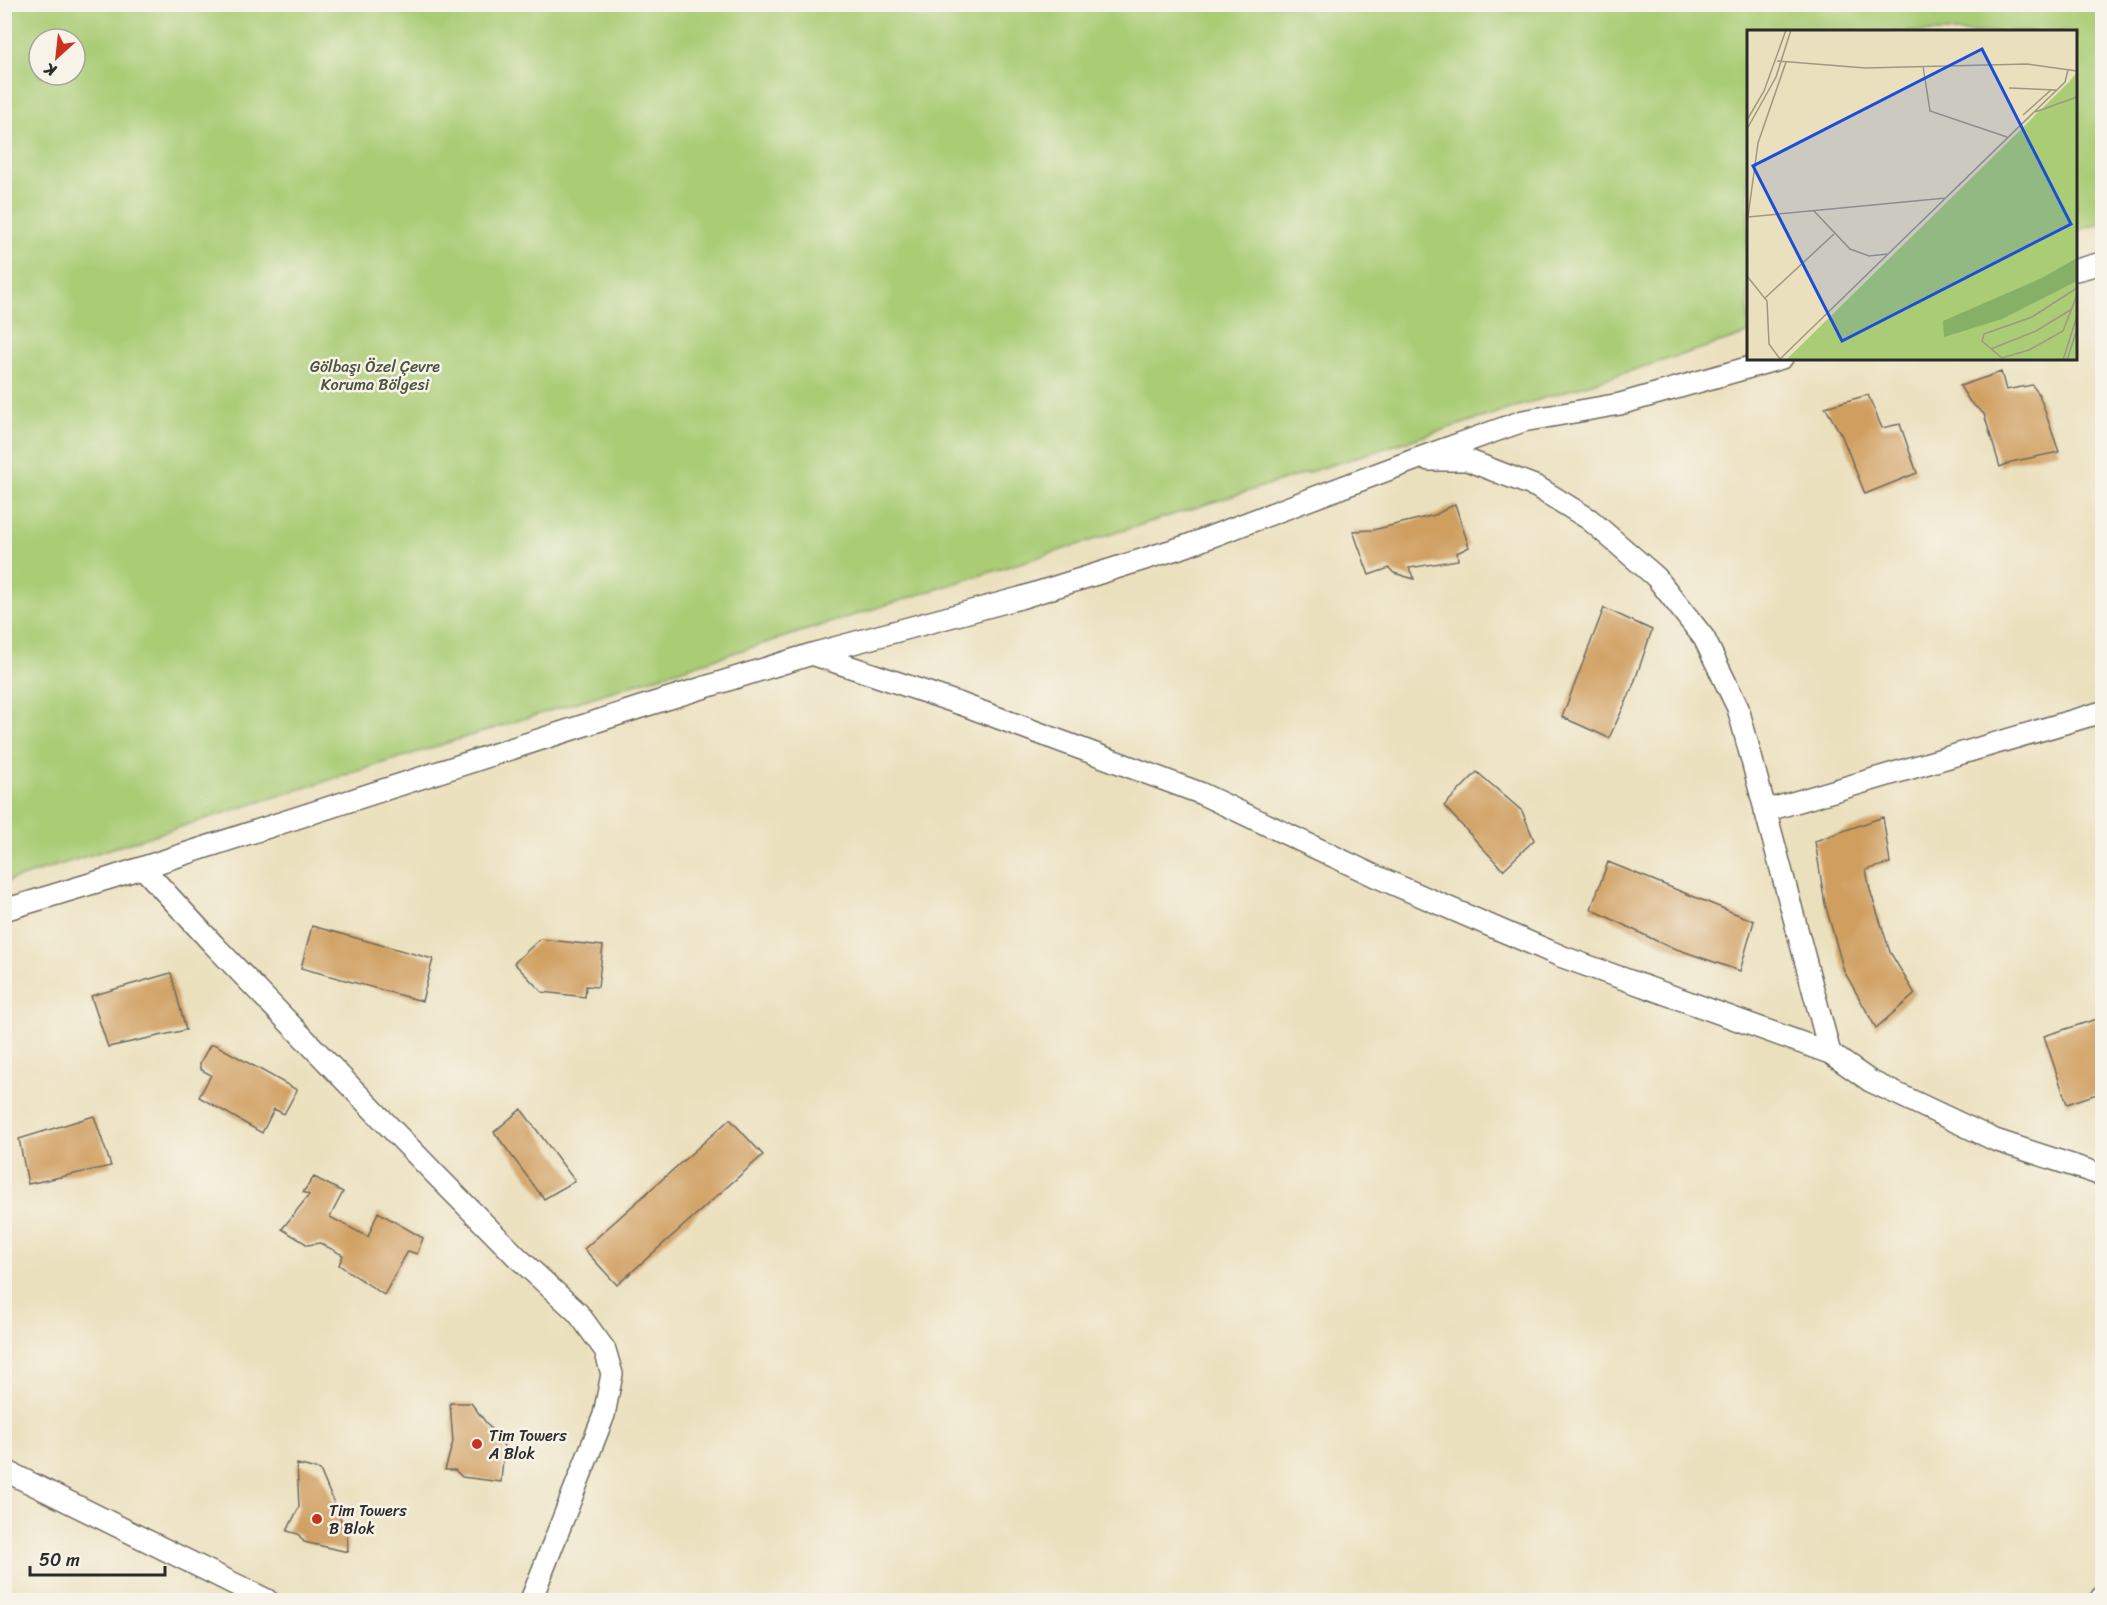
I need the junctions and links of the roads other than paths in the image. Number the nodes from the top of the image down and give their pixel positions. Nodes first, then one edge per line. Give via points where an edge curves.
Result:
1 (2103, 262) edge
2 (2077, 270) edge
3 (1775, 360) edge
4 (1414, 460) junction
5 (812, 654) junction
6 (2103, 712) edge
7 (1765, 811) junction
8 (143, 868) junction
9 (4, 910) edge
10 (1830, 1053) junction
11 (2103, 1175) edge
12 (4, 1470) edge
13 (2103, 1597) edge
14 (267, 1600) edge
15 (531, 1600) edge
16 (2100, 1600) edge

1 - 2 street
3 - 4 street via 1620,404 1523,421
4 - 5 street via 1174,549 1020,598
4 - 7 street via 1467,460 1537,487 1589,519 1656,577 1704,638 1738,708
5 - 8 street
5 - 10 street via 962,704 1200,793 1375,876 1563,957
6 - 7 street
7 - 10 street
8 - 9 street
8 - 15 street via 436,1175 578,1313 605,1350 612,1374 604,1415
10 - 11 street via 1870,1081 1995,1140
12 - 14 street
13 - 16 street

